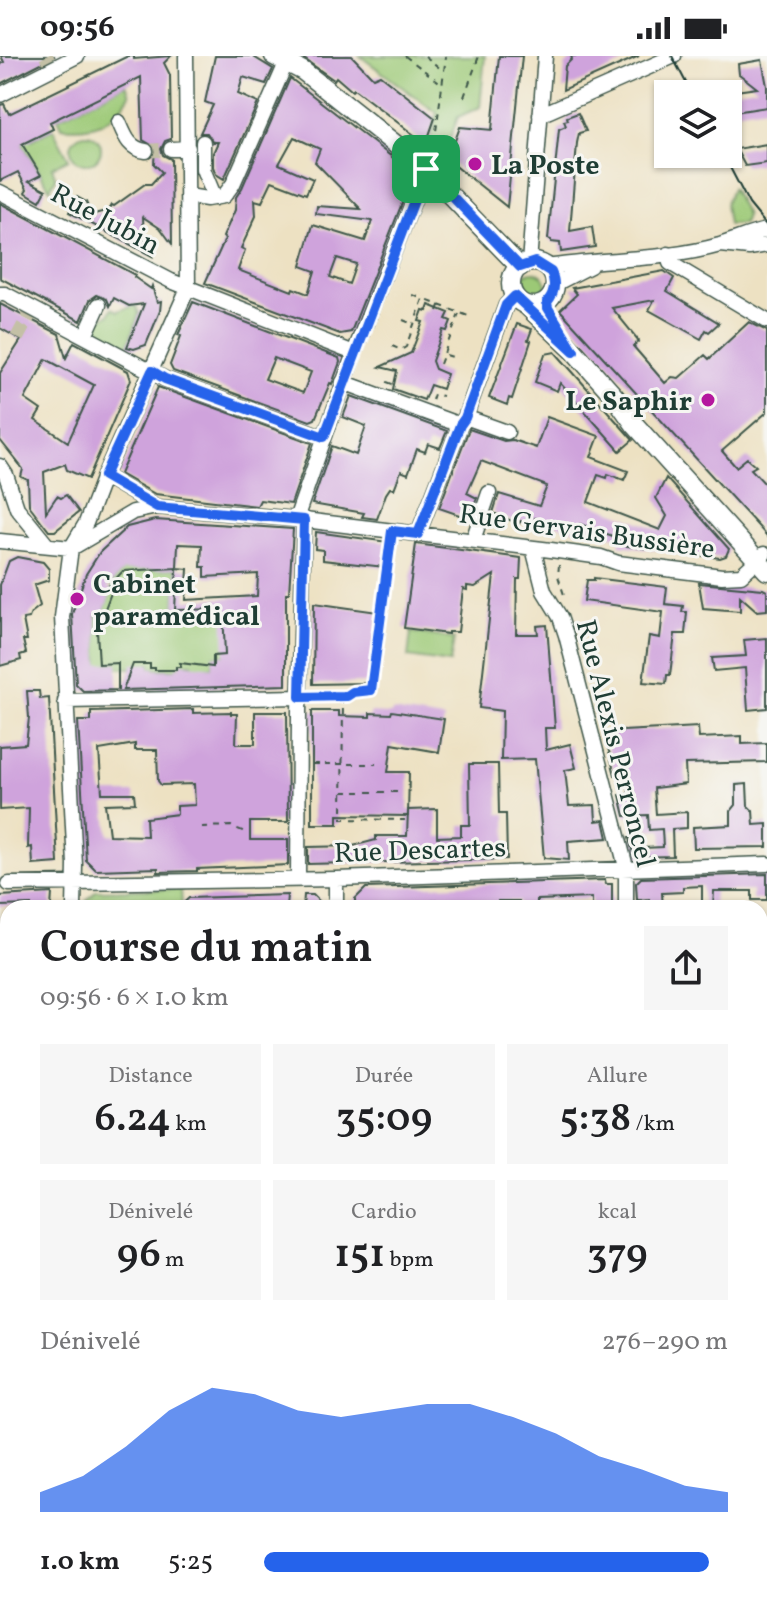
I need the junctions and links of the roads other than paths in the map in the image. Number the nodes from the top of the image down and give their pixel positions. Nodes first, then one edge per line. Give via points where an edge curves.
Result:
1 (77, 56) edge
2 (186, 56) edge
3 (545, 56) edge
4 (674, 56) edge
5 (281, 59) edge
6 (0, 95) edge
7 (540, 115) junction
8 (119, 122) dead end
9 (196, 145) junction
10 (171, 149) tunnel mouth
11 (146, 151) dead end
12 (426, 169) junction
13 (0, 192) edge
14 (188, 196) junction
15 (215, 198) junction
16 (767, 230) edge
17 (720, 245) junction
18 (767, 245) edge
19 (668, 254) junction
20 (597, 263) junction
21 (531, 265) junction
22 (555, 284) junction
23 (188, 288) junction
24 (2, 294) edge
25 (521, 301) junction
26 (547, 302) junction
27 (99, 305) dead end
28 (767, 321) edge
29 (85, 336) junction
30 (574, 351) junction
31 (354, 353) junction
32 (152, 371) junction
33 (343, 382) junction
34 (464, 417) junction
35 (492, 418) dead end
36 (507, 432) dead end
37 (324, 437) junction
38 (0, 466) edge
39 (104, 476) junction
40 (489, 493) dead end
41 (157, 507) junction
42 (300, 520) junction
43 (418, 534) junction
44 (473, 540) junction
45 (0, 541) edge
46 (47, 545) junction
47 (71, 548) junction
48 (533, 548) junction
49 (764, 561) edge
50 (300, 697) junction
51 (65, 701) junction
52 (767, 864) edge
53 (626, 867) junction
54 (298, 879) junction
55 (336, 879) junction
56 (75, 881) junction
57 (9, 884) dead end
58 (74, 900) edge
59 (336, 900) edge
60 (626, 900) edge

1 - 6 street via 50,65
2 - 9 street
3 - 7 street
4 - 7 street
5 - 12 main road
5 - 15 street via 233,184
7 - 21 street
8 - 11 street via 129,144
9 - 10 street
9 - 14 street
9 - 15 street
12 - 21 main road
12 - 31 street
13 - 23 street, Rue Jubin
14 - 15 street
14 - 23 street
16 - 17 street
17 - 18 street
17 - 19 street
19 - 20 street
19 - 28 street via 670,263
20 - 21 street
20 - 22 street
21 - 22 main road via 554,277
21 - 25 main road via 512,277
22 - 26 main road
23 - 31 street, Rue Jubin
23 - 32 street
24 - 29 street
25 - 26 main road
25 - 30 main road
25 - 34 street via 506,305
26 - 30 main road
27 - 29 street
29 - 32 street
30 - 49 main road via 635,425
31 - 33 street
32 - 37 street
32 - 39 street
33 - 34 street
33 - 37 street
34 - 35 street
34 - 36 street
34 - 43 street
37 - 42 street
38 - 46 street via 17,508
39 - 41 street, Rue Gervais Bussière
39 - 47 street
40 - 44 street
41 - 42 street, Rue Gervais Bussière
41 - 47 street, Rue Gervais Bussière via 133,512
42 - 43 street, Rue Gervais Bussière
42 - 50 street
43 - 44 street, Rue Gervais Bussière
44 - 48 street, Rue Gervais Bussière
45 - 46 street
46 - 47 street
47 - 51 street via 62,617
48 - 49 street, Rue Gervais Bussière via 722,576 741,575
48 - 53 street, Rue Alexis Perroncel via 544,591 566,635
50 - 51 street
50 - 54 street
51 - 56 street
52 - 53 street, Rue Descartes
53 - 55 street, Rue Descartes
53 - 60 street, Rue Alexis Perroncel
54 - 55 street, Rue Descartes
54 - 56 street, Rue Descartes
55 - 59 street
56 - 57 street, Rue Descartes
56 - 58 street

